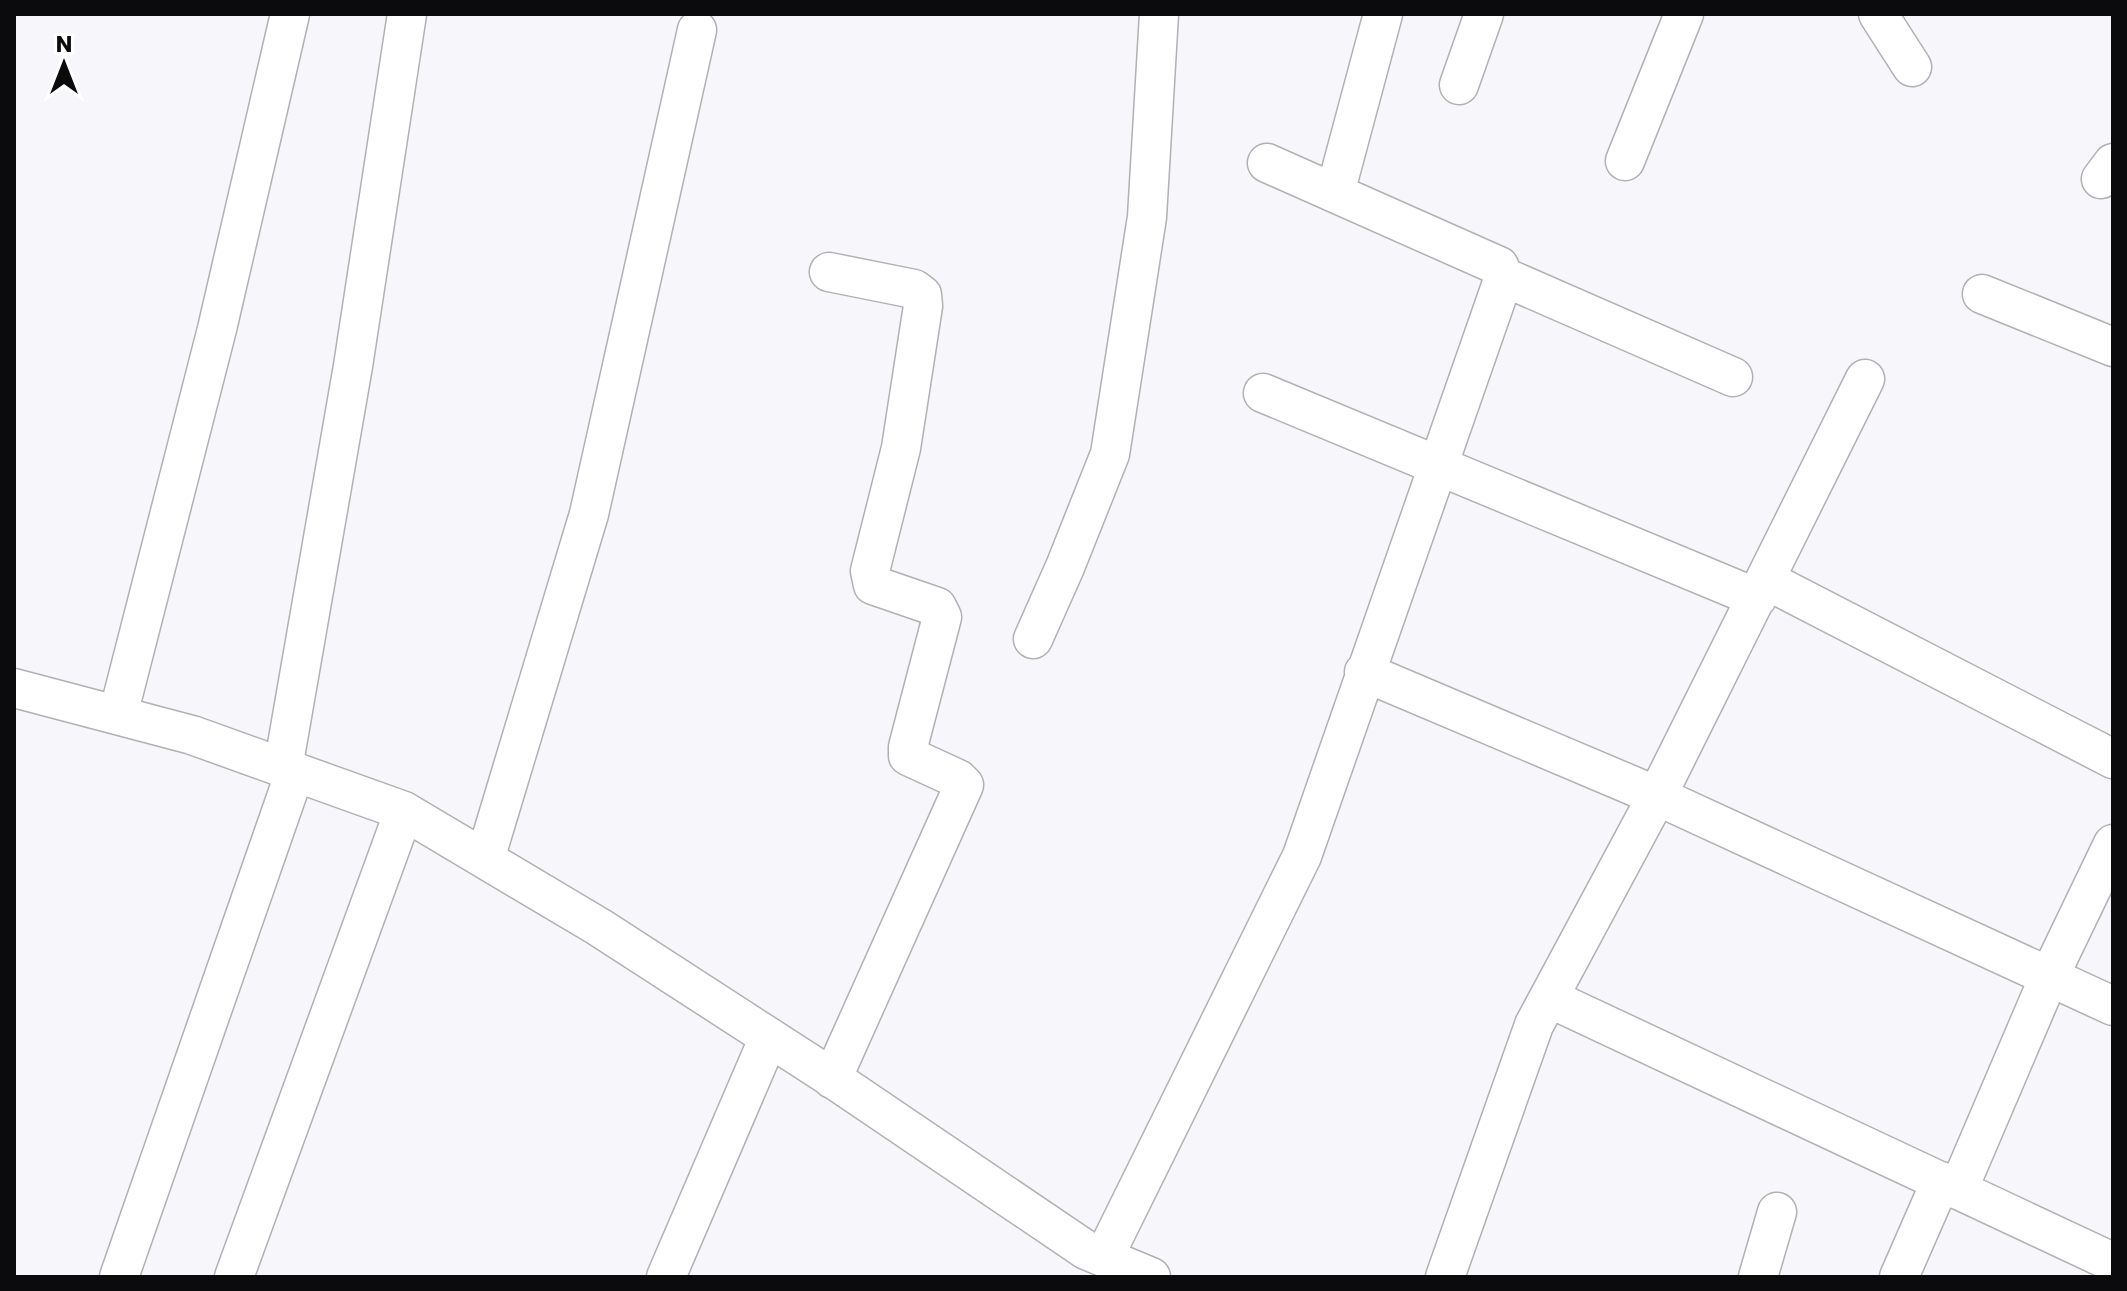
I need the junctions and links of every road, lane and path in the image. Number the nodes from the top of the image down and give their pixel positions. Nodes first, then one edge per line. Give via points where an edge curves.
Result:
1 (290, 14) edge
2 (407, 14) edge
3 (1159, 14) edge
4 (1383, 14) edge
5 (1484, 14) edge
6 (1684, 14) edge
7 (1878, 14) edge
8 (697, 30) dead end
9 (1912, 67) dead end
10 (1459, 85) dead end
11 (1625, 161) dead end
12 (1267, 163) dead end
13 (1335, 193) junction
14 (829, 272) dead end
15 (1504, 277) junction
16 (1982, 294) dead end
17 (2113, 347) edge
18 (1733, 377) dead end
19 (1865, 379) dead end
20 (1263, 393) dead end
21 (1437, 465) junction
22 (1761, 589) junction
23 (1033, 639) dead end
24 (1364, 672) junction
25 (14, 688) edge
26 (118, 715) junction
27 (2113, 759) edge
28 (289, 770) junction
29 (1657, 796) junction
30 (404, 811) junction
31 (2113, 844) edge
32 (485, 859) junction
33 (2049, 977) junction
34 (1549, 998) junction
35 (2113, 1006) edge
36 (769, 1037) junction
37 (832, 1079) junction
38 (1949, 1185) junction
39 (1777, 1212) dead end
40 (2108, 1260) dead end
41 (1088, 1261) edge
42 (119, 1277) edge
43 (234, 1277) edge
44 (666, 1277) edge
45 (1151, 1277) edge
46 (1445, 1277) edge
47 (1758, 1277) edge
48 (1899, 1277) edge

1 - 26 street via 217,329
2 - 28 street
3 - 23 street via 1147,217 1110,454
4 - 13 street
5 - 10 street
6 - 11 street
7 - 9 street
8 - 32 street via 589,514
12 - 13 street
13 - 15 street via 1499,266
14 - 37 street via 922,295 901,448 870,571 873,585 937,607 942,617 908,756 964,785
15 - 18 street
15 - 21 street
16 - 17 street
19 - 22 street
20 - 21 street
21 - 22 street
21 - 24 street
22 - 27 street
22 - 29 street
24 - 29 street
24 - 41 street via 1302,856
25 - 26 street
26 - 28 street
28 - 30 street
28 - 42 street
29 - 33 street
29 - 34 street
30 - 32 street
30 - 43 street
31 - 33 street
32 - 36 street
33 - 35 street
33 - 38 street
34 - 38 street
34 - 46 street via 1534,1025
36 - 37 street
36 - 44 street
37 - 41 street
38 - 40 street
38 - 48 street
39 - 47 street
41 - 45 street

